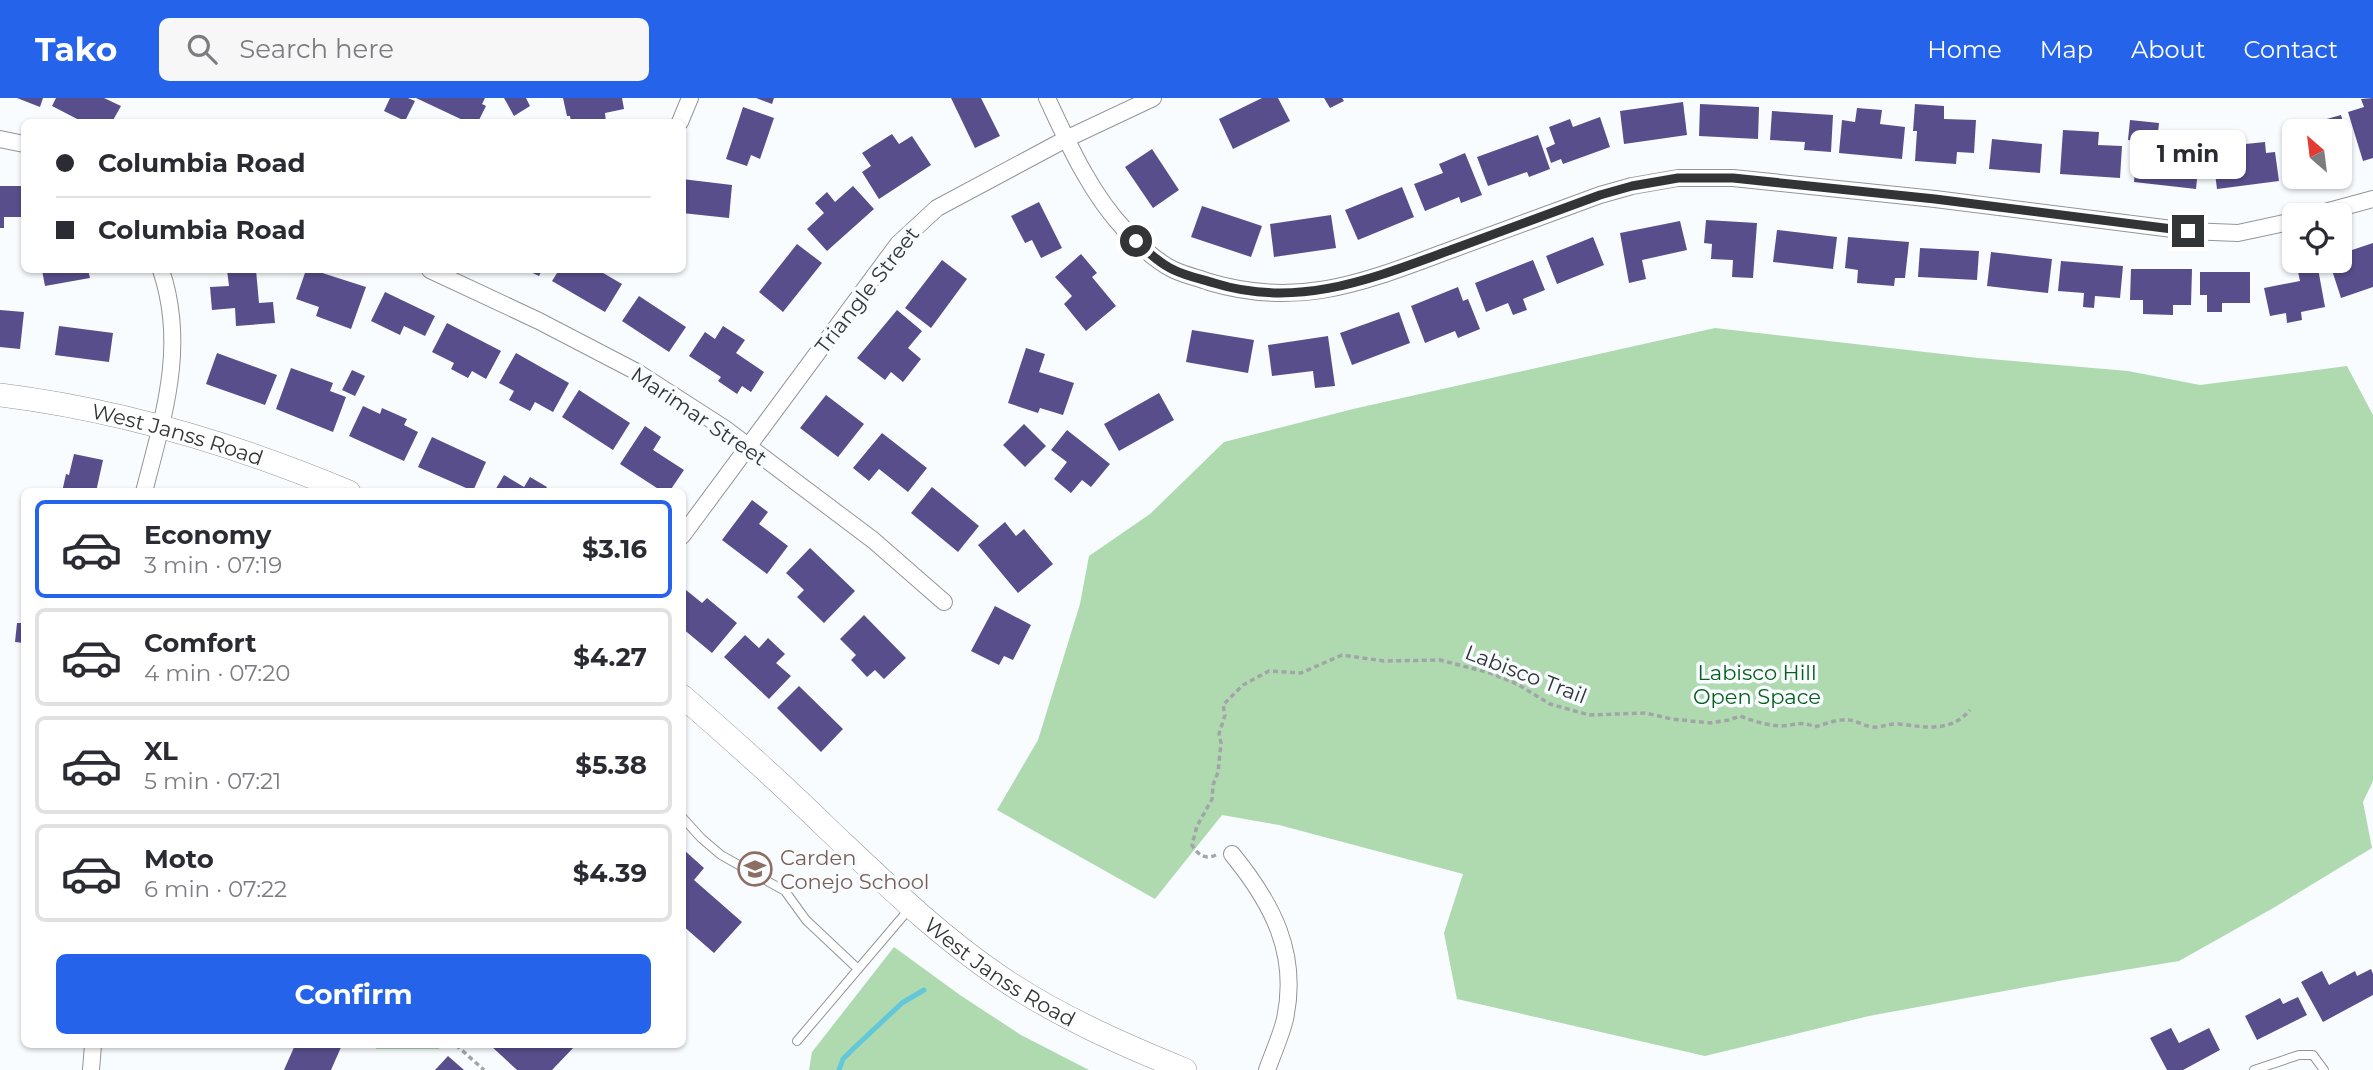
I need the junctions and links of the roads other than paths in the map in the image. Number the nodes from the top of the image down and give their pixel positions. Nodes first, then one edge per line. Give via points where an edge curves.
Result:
1 (690, 98) edge
2 (1047, 98) edge
3 (1153, 98) edge
4 (681, 119) edge
5 (0, 139) edge
6 (1066, 139) junction
7 (21, 143) edge
8 (2373, 199) edge
9 (2352, 205) edge
10 (2282, 224) edge
11 (163, 273) edge
12 (436, 273) edge
13 (0, 395) edge
14 (162, 426) junction
15 (747, 447) junction
16 (145, 488) edge
17 (338, 488) edge
18 (686, 531) edge
19 (944, 602) dead end
20 (686, 699) edge
21 (686, 821) edge
22 (1232, 854) road end
23 (910, 908) junction
24 (858, 969) junction
25 (797, 1041) dead end
26 (93, 1048) edge
27 (91, 1070) edge
28 (1185, 1070) edge
29 (1267, 1070) edge
30 (2254, 1070) edge
31 (2324, 1070) edge

1 - 4 street
2 - 6 street
3 - 6 street, Triangle Street
5 - 7 street
6 - 10 street via 1124,229 1172,270 1263,293 1296,294 1350,285 1600,195 1678,178 1733,178 2188,231 2238,233
6 - 15 street, Triangle Street via 937,208 916,226
8 - 9 street
11 - 14 street via 174,322
12 - 15 street, Marimar Street via 637,372
13 - 14 main road, West Janss Road
14 - 16 street
14 - 17 main road, West Janss Road
15 - 18 street, Triangle Street
15 - 19 street, Marimar Street via 873,540
20 - 23 main road, West Janss Road
21 - 24 lane via 721,855 785,891 806,920
22 - 29 street via 1278,924 1287,958 1285,1018
23 - 24 lane
23 - 28 main road, West Janss Road via 1000,977 1045,1004 1091,1030
24 - 25 lane
26 - 27 street
30 - 31 lane via 2313,1055

